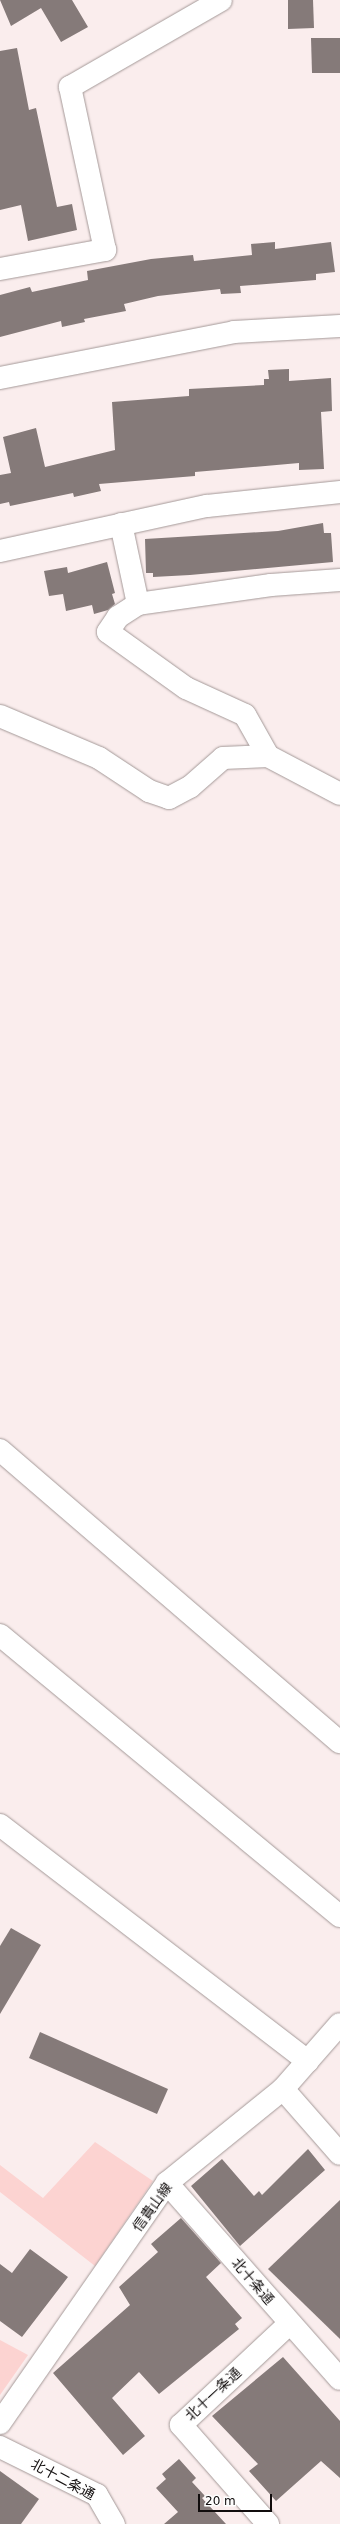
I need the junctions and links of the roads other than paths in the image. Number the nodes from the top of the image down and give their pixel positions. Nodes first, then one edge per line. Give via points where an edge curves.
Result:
1 (221, 0) edge
2 (0, 269) edge
3 (340, 326) edge
4 (0, 378) edge
5 (340, 492) edge
6 (121, 524) junction
7 (0, 552) edge
8 (340, 580) edge
9 (138, 604) junction
10 (0, 716) edge
11 (268, 756) junction
12 (340, 794) edge
13 (0, 1450) edge
14 (0, 1635) edge
15 (340, 1742) edge
16 (0, 1825) edge
17 (340, 1916) edge
18 (340, 2024) edge
19 (308, 2061) junction
20 (283, 2089) junction
21 (340, 2154) edge
22 (167, 2183) junction
23 (290, 2323) junction
24 (340, 2379) edge
25 (0, 2423) edge
26 (0, 2447) edge
27 (107, 2522) edge
28 (268, 2524) edge

1 - 2 street via 70,87 105,250
3 - 4 street via 234,332
5 - 6 street via 207,506
6 - 7 street
6 - 9 street
8 - 9 street via 271,585
9 - 11 street via 118,616 108,632 186,688 245,715
10 - 11 street via 98,758 150,791 169,798 190,787 223,758
11 - 12 street
13 - 15 street
14 - 17 street
16 - 19 street
18 - 19 street, 信貴山線
19 - 20 street, 信貴山線
20 - 21 street
20 - 22 street, 信貴山線
22 - 23 street, 北十条通
22 - 25 street, 信貴山線
23 - 24 street, 北十条通
23 - 28 street, 北十一条通 via 181,2425
26 - 27 street, 北十二条通 via 97,2494

